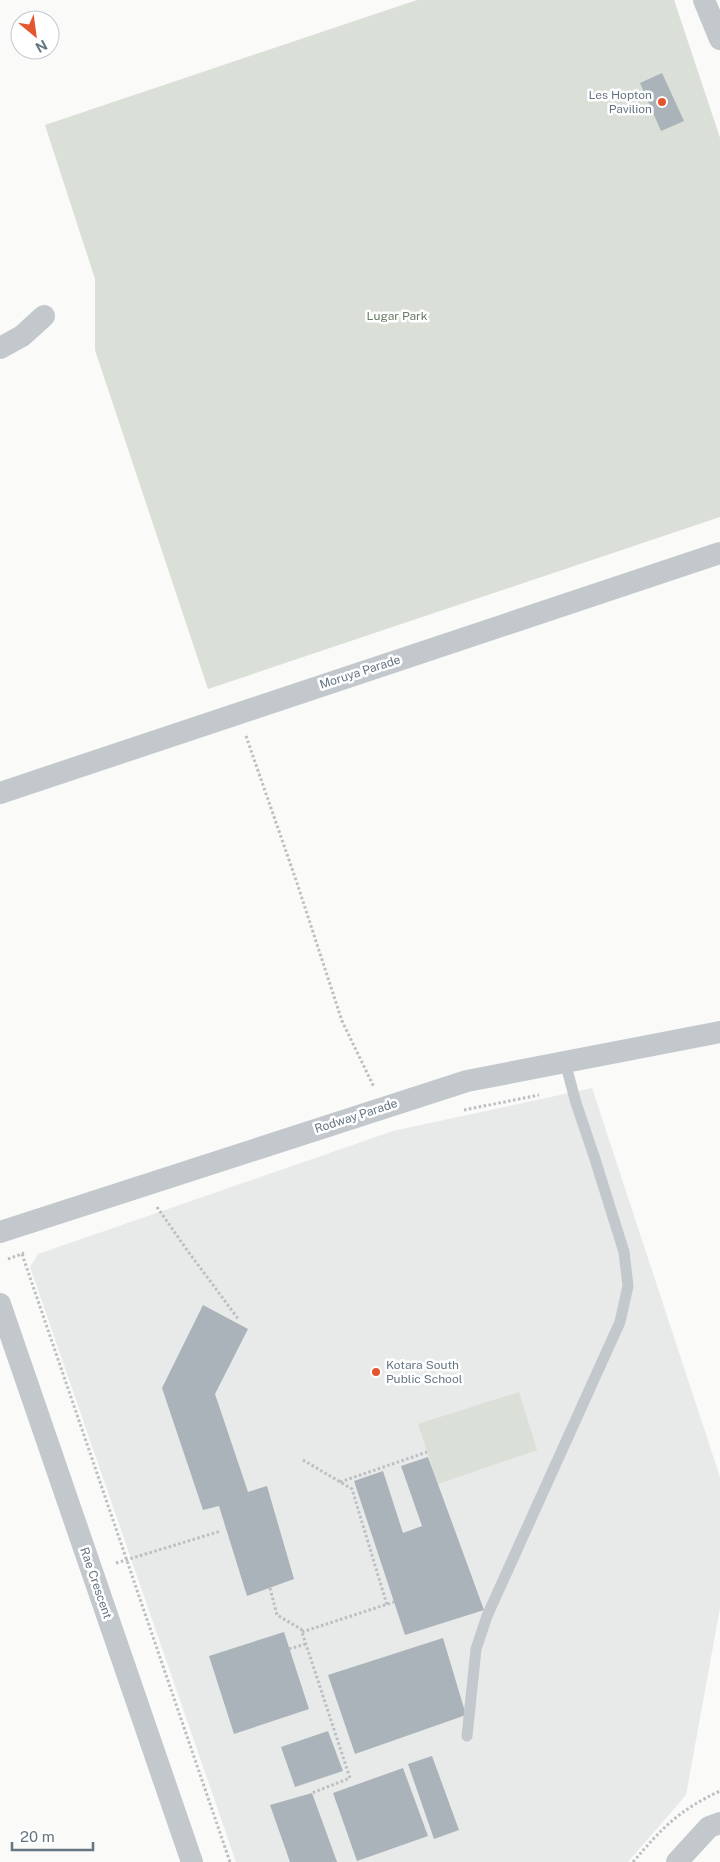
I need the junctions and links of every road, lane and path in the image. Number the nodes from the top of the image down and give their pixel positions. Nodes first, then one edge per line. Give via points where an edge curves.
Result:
1 (704, 0) edge
2 (720, 39) edge
3 (44, 316) dead end
4 (0, 348) edge
5 (720, 553) edge
6 (238, 713) junction
7 (0, 793) edge
8 (720, 1032) edge
9 (565, 1062) junction
10 (384, 1108) junction
11 (157, 1206) dead end
12 (0, 1232) edge
13 (22, 1254) dead end
14 (0, 1304) edge
15 (239, 1320) dead end
16 (427, 1452) dead end
17 (303, 1460) dead end
18 (339, 1482) junction
19 (221, 1532) dead end
20 (126, 1561) junction
21 (270, 1588) dead end
22 (394, 1602) dead end
23 (387, 1605) junction
24 (302, 1632) junction
25 (306, 1644) junction
26 (289, 1649) dead end
27 (466, 1736) dead end
28 (720, 1790) edge
29 (312, 1792) dead end
30 (720, 1823) edge
31 (192, 1862) edge
32 (230, 1862) edge
33 (633, 1862) edge
34 (677, 1862) edge

1 - 2 street
3 - 4 street via 22,336
5 - 6 street, Moruya Parade
6 - 7 street, Moruya Parade
6 - 10 path via 342,1021
8 - 9 street, Rodway Parade
9 - 10 street, Rodway Parade via 467,1081
9 - 27 lane via 624,1252 628,1286 620,1322 487,1616 476,1649
10 - 12 street, Rodway Parade
11 - 15 path
13 - 20 path
14 - 31 street, Rae Crescent
16 - 18 path
17 - 18 path
18 - 23 path via 352,1489
19 - 20 path
20 - 32 path
21 - 24 path via 277,1615
22 - 23 path
23 - 24 path
24 - 25 path
25 - 26 path
25 - 29 path via 350,1778
28 - 33 path via 676,1816
30 - 34 street via 709,1827

